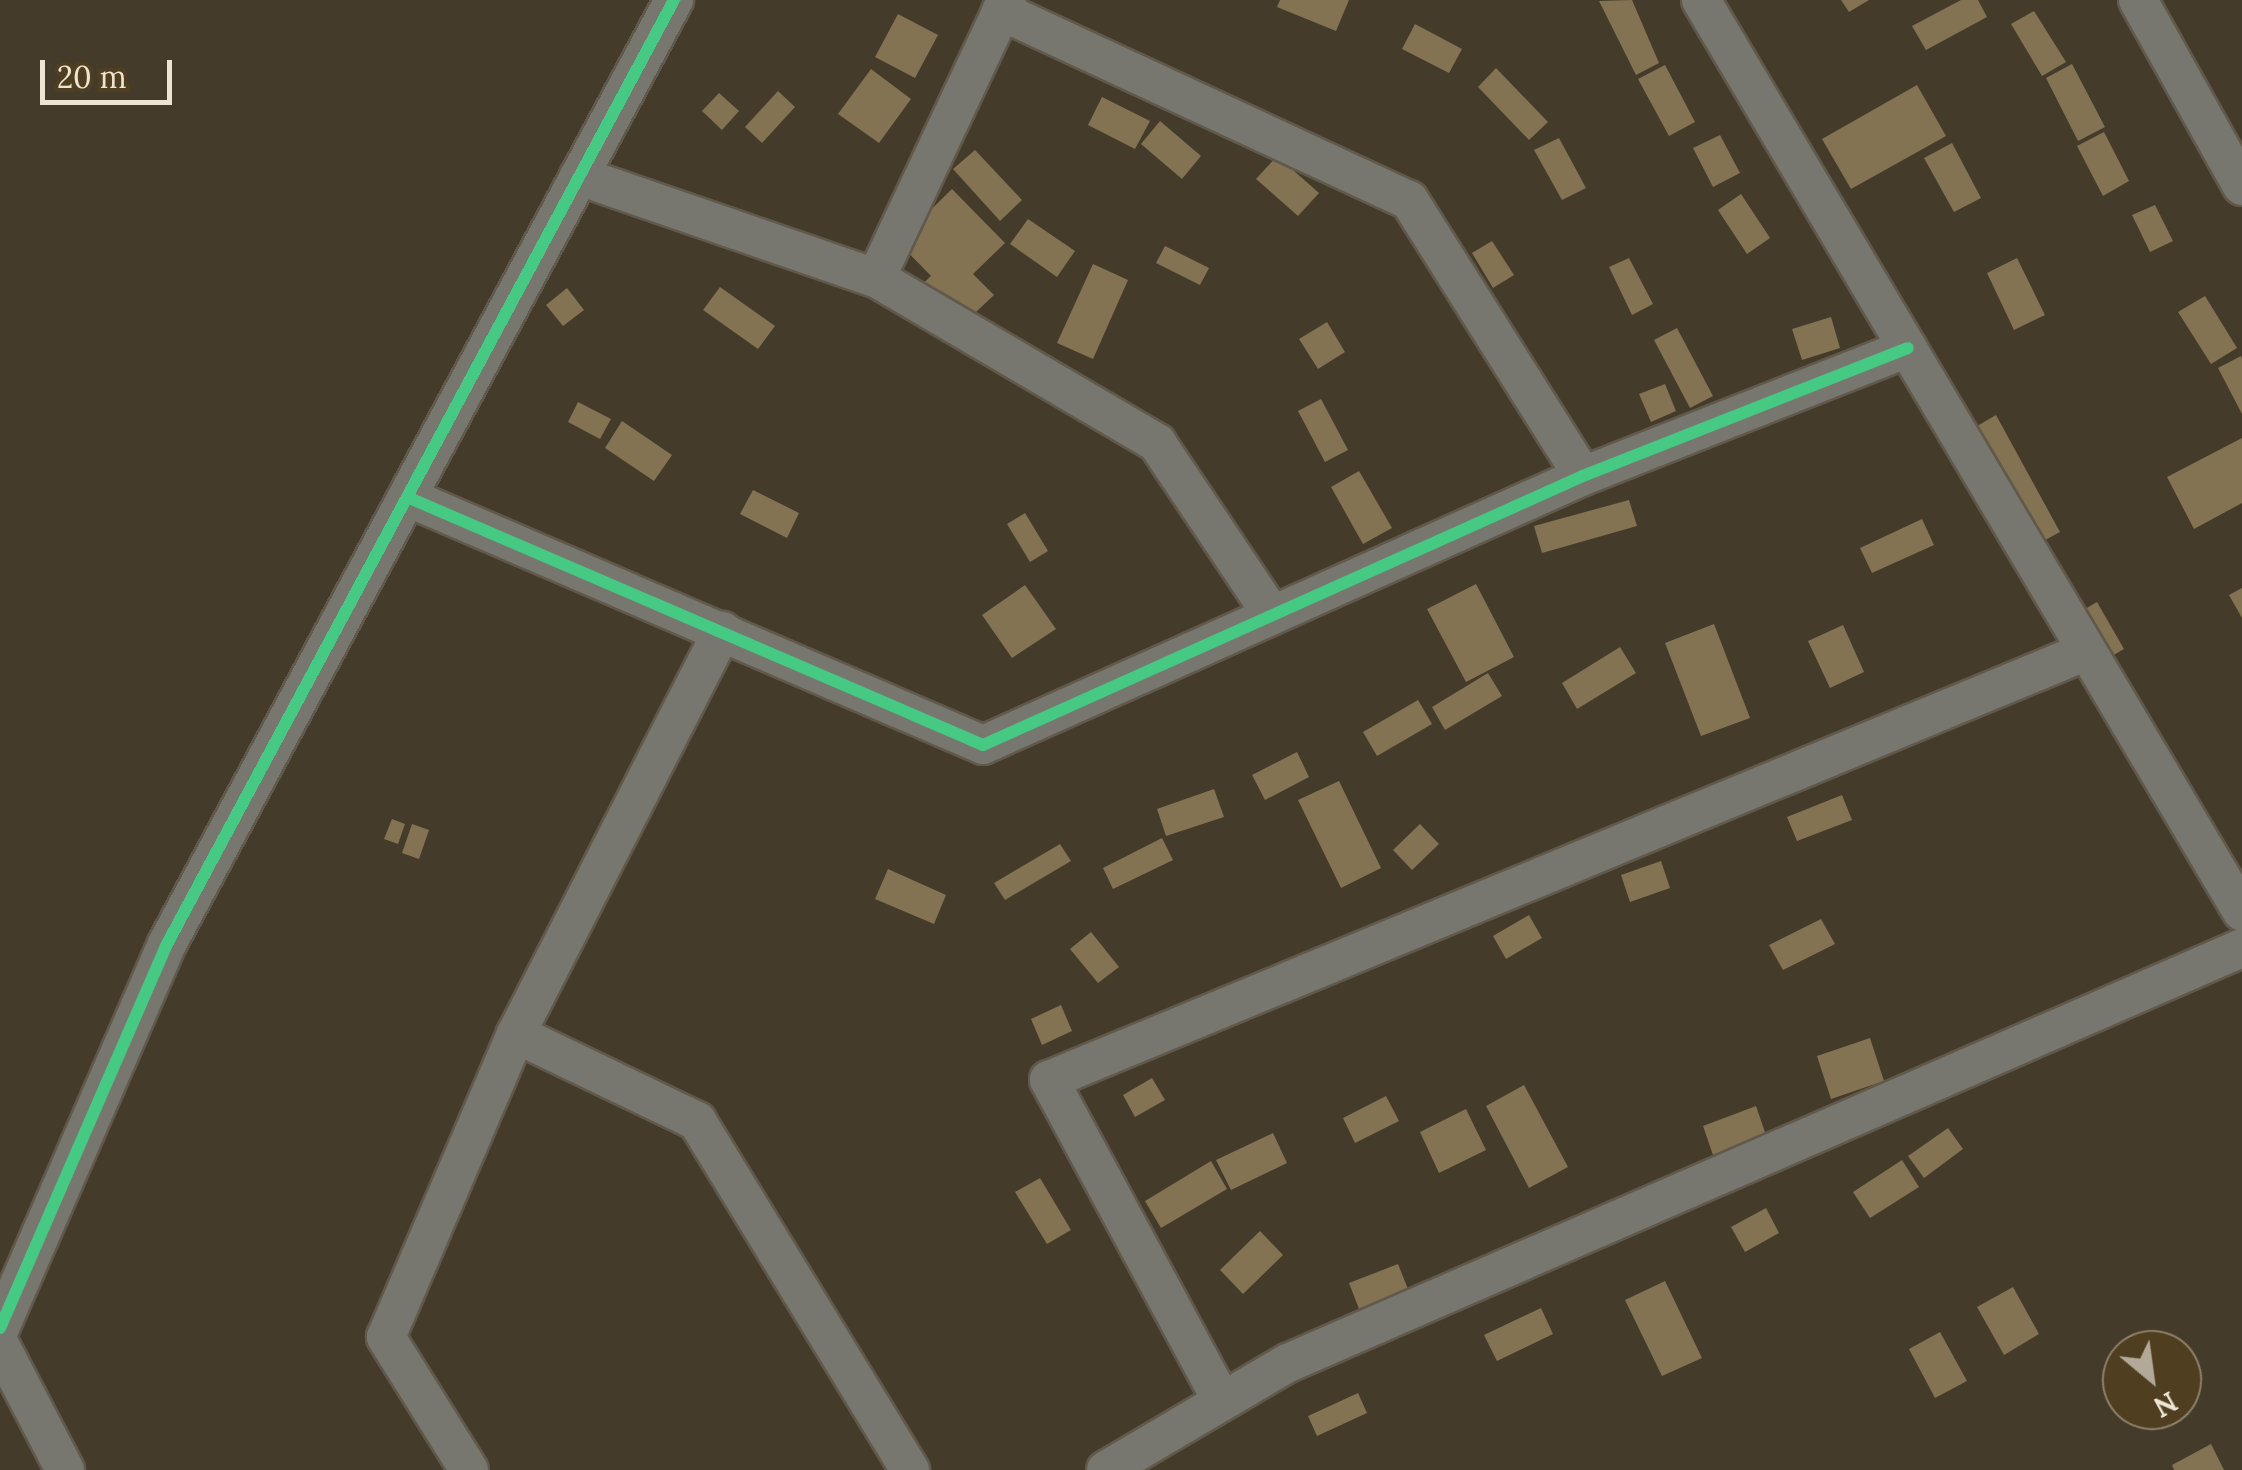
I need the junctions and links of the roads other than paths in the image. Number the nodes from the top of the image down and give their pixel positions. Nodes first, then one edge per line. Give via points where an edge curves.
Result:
1 (674, 0) edge
2 (1702, 0) edge
3 (2138, 0) edge
4 (1004, 6) edge
5 (579, 176) junction
6 (2242, 186) edge
7 (876, 278) junction
8 (1908, 348) junction
9 (1583, 476) junction
10 (406, 497) junction
11 (1272, 616) junction
12 (722, 631) junction
13 (2087, 651) junction
14 (2242, 912) edge
15 (2242, 948) edge
16 (516, 1034) junction
17 (0, 1328) edge
18 (0, 1345) edge
19 (1222, 1402) junction
20 (65, 1470) edge
21 (470, 1470) edge
22 (910, 1470) edge
23 (1106, 1470) edge

1 - 5 street
2 - 8 street
3 - 6 street
4 - 7 street
4 - 9 street via 1409,200
5 - 7 street
5 - 10 street
7 - 11 street via 1157,443
8 - 9 street
8 - 13 street
9 - 11 street
10 - 12 street
10 - 17 street via 166,944
11 - 12 street via 984,744
12 - 16 street
13 - 14 street
13 - 19 street via 1049,1080
15 - 19 street via 1288,1363
16 - 21 street via 386,1337
16 - 22 street via 697,1121
18 - 20 street
19 - 23 street

